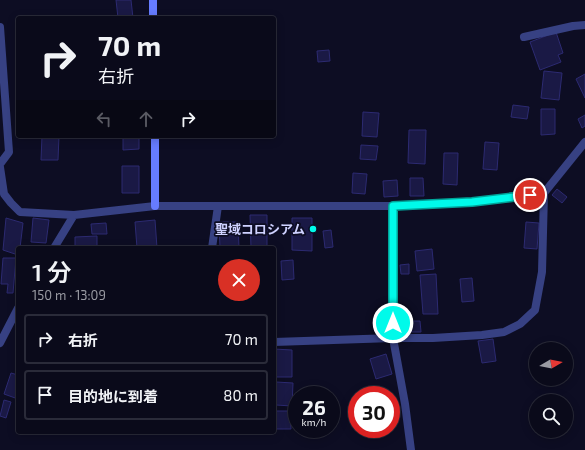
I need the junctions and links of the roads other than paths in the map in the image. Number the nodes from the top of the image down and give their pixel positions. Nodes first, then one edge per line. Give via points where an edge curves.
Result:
1 (154, 0) edge
2 (153, 16) edge
3 (585, 25) edge
4 (0, 27) edge
5 (524, 36) dead end
6 (155, 138) edge
7 (585, 142) edge
8 (0, 166) edge
9 (544, 193) junction
10 (156, 206) junction
11 (218, 206) junction
12 (393, 206) junction
13 (74, 215) junction
14 (55, 246) edge
15 (212, 246) edge
16 (16, 314) edge
17 (393, 338) junction
18 (276, 342) edge
19 (0, 343) edge
20 (411, 450) edge

1 - 2 street
3 - 5 street
4 - 8 street via 9,152
6 - 10 street
7 - 9 street
8 - 13 street via 4,194 20,212
9 - 12 street via 472,202
9 - 17 street via 542,272 535,310 520,324 504,332 482,336
10 - 11 street
10 - 13 street
11 - 12 street
11 - 15 street
12 - 17 street
13 - 14 street
16 - 19 street
17 - 18 street
17 - 20 street

